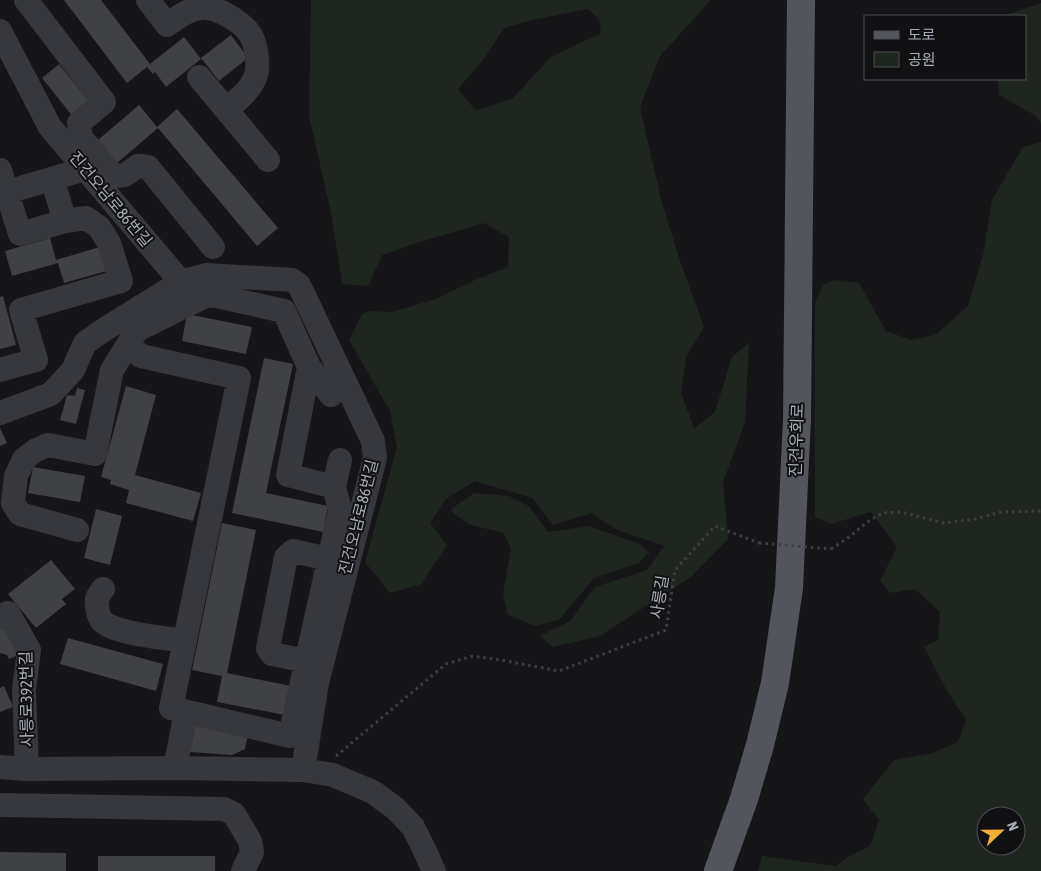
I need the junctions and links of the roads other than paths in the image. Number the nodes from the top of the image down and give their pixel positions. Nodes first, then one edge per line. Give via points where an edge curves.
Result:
1 (26, 0) edge
2 (148, 0) edge
3 (801, 0) edge
4 (0, 32) edge
5 (200, 77) dead end
6 (226, 109) junction
7 (70, 138) junction
8 (268, 160) dead end
9 (85, 169) junction
10 (52, 179) junction
11 (4, 181) edge
12 (64, 221) junction
13 (213, 247) dead end
14 (181, 282) junction
15 (128, 345) junction
16 (77, 361) junction
17 (309, 367) junction
18 (0, 370) edge
19 (112, 370) junction
20 (331, 395) dead end
21 (0, 413) edge
22 (340, 460) dead end
23 (334, 487) junction
24 (77, 530) dead end
25 (329, 558) junction
26 (103, 588) dead end
27 (0, 617) edge
28 (185, 641) junction
29 (307, 661) junction
30 (170, 708) junction
31 (0, 767) edge
32 (175, 768) junction
33 (27, 769) junction
34 (309, 771) junction
35 (0, 805) edge
36 (243, 871) edge
37 (434, 871) edge
38 (718, 871) edge

1 - 7 street via 104,102 79,123
2 - 6 street via 167,25 184,13 200,8 216,9 234,19 250,34 257,53 256,74 247,91
3 - 38 main road, 진건우회로 via 798,419 789,588 775,683 760,745
4 - 7 street, 진건오남로86번길 via 50,127
5 - 6 street
6 - 8 street
7 - 9 street, 진건오남로86번길
7 - 13 street via 114,176 125,175 138,166 148,167
9 - 10 street
9 - 14 street, 진건오남로86번길
10 - 11 street
10 - 12 street
11 - 12 street via 20,234
12 - 18 street via 86,218 99,227 109,243 121,280 21,310 36,360
14 - 16 street via 85,343
14 - 34 street, 진건오남로86번길 via 206,275 292,280 299,285 373,441 375,458 317,683
15 - 17 street via 137,330 203,296 212,295 284,311
15 - 19 street
15 - 28 street via 141,356 239,378
16 - 19 street
16 - 21 street via 73,370 50,394
17 - 20 street
17 - 23 street via 288,475
19 - 24 street via 95,454 48,445 24,460 16,476 13,503 20,514
22 - 23 street
23 - 25 street via 340,510
25 - 29 street
25 - 29 street via 293,551 286,557 268,648 272,654
26 - 28 street via 97,598 97,610 101,620 111,627
27 - 33 street, 사릉로392번길 via 8,613 29,650 24,690
28 - 30 street
29 - 30 street via 290,736
30 - 32 street
31 - 33 street
32 - 33 street
32 - 34 street
34 - 37 street via 333,774 373,792 396,809 412,827
35 - 36 street via 224,809 234,814 250,841 252,852

